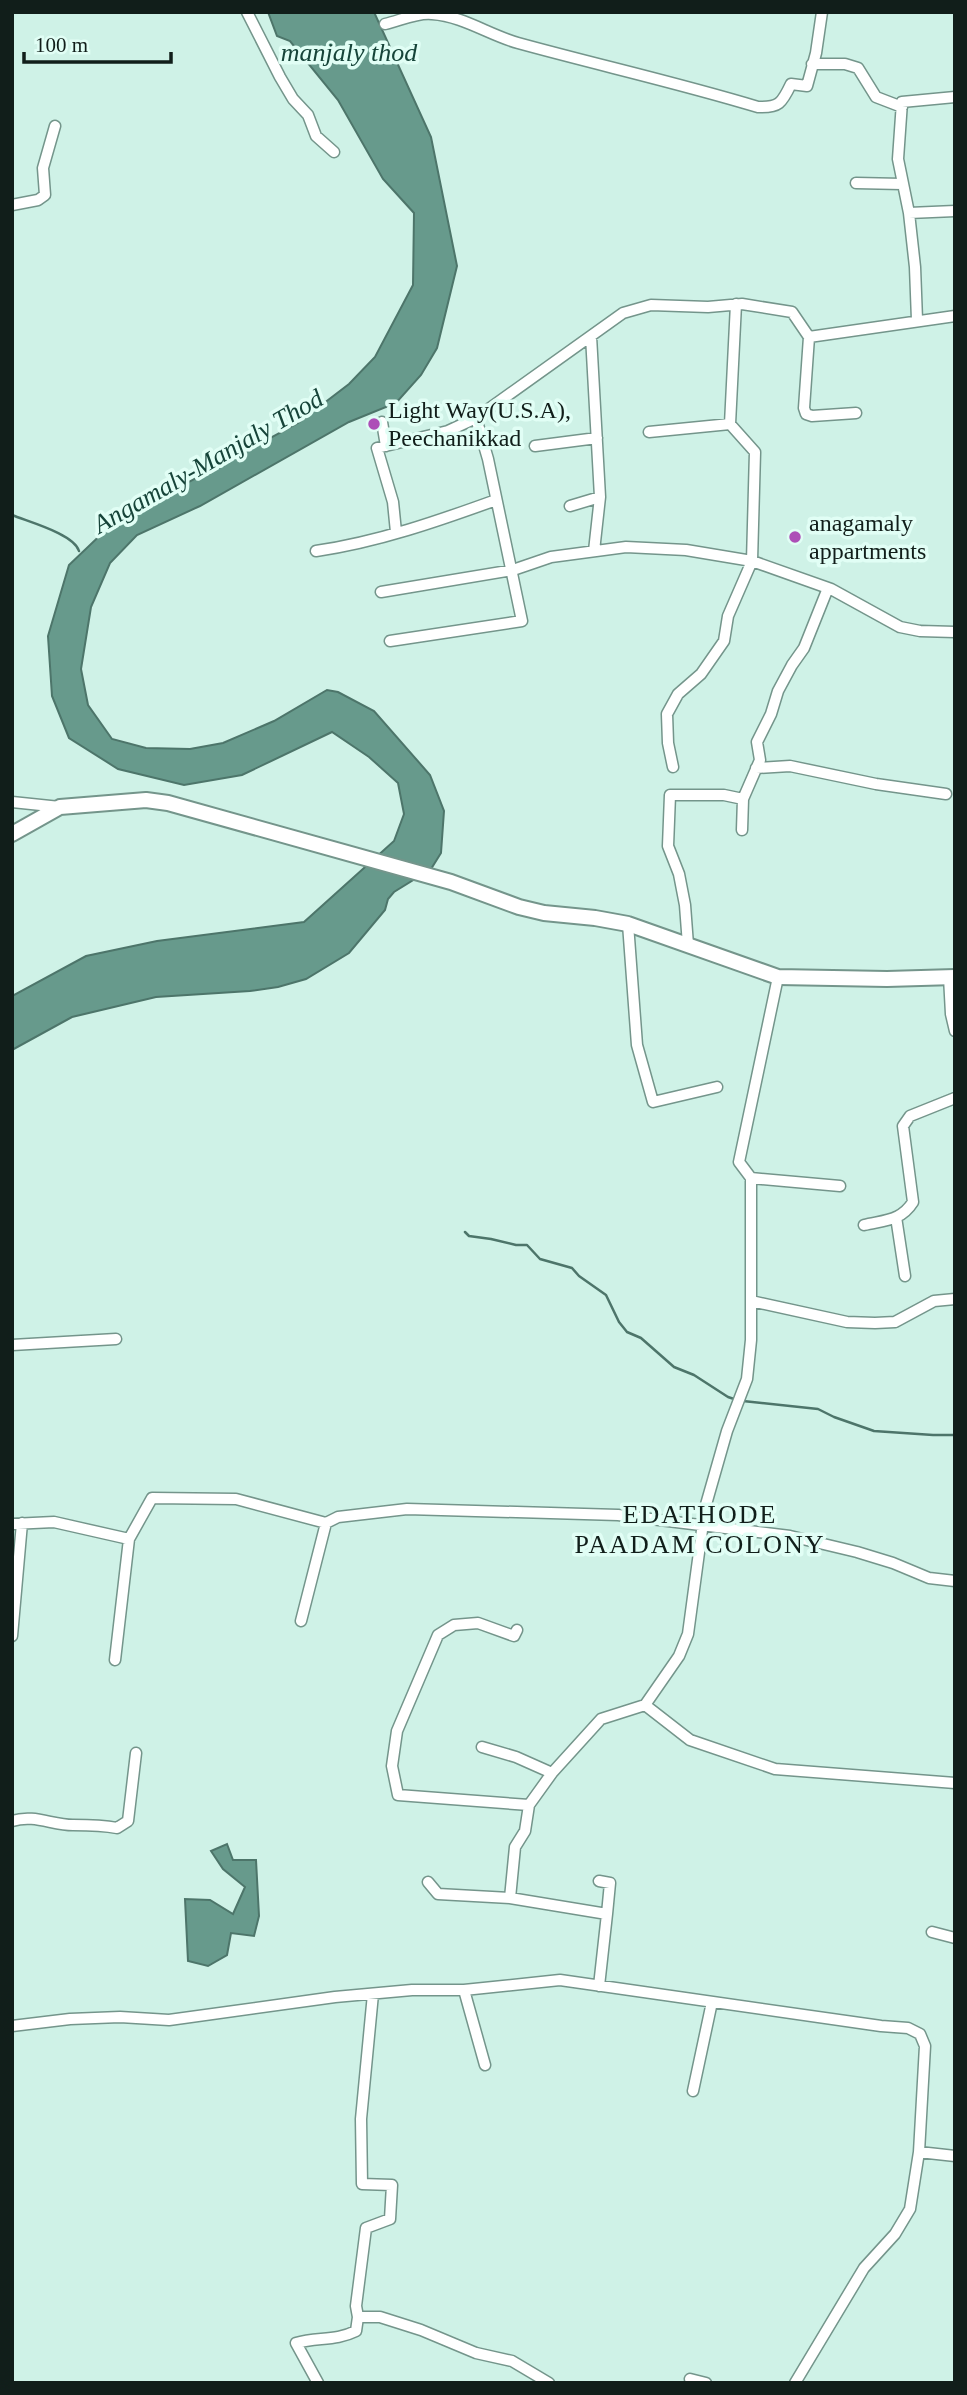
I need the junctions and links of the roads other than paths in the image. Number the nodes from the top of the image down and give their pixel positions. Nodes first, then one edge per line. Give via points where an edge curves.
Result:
1 (247, 12) edge
2 (822, 12) edge
3 (385, 24) dead end
4 (812, 64) junction
5 (955, 97) edge
6 (902, 107) junction
7 (55, 126) dead end
8 (334, 152) dead end
9 (856, 183) dead end
10 (902, 184) junction
11 (12, 205) edge
12 (955, 211) edge
13 (909, 213) junction
14 (736, 304) junction
15 (955, 316) edge
16 (917, 320) junction
17 (591, 336) junction
18 (809, 337) junction
19 (856, 414) dead end
20 (476, 418) junction
21 (382, 422) dead end
22 (730, 424) junction
23 (649, 432) dead end
24 (597, 438) junction
25 (386, 446) junction
26 (535, 446) dead end
27 (600, 497) junction
28 (496, 500) junction
29 (570, 506) dead end
30 (396, 532) junction
31 (316, 551) dead end
32 (594, 551) junction
33 (752, 561) junction
34 (513, 570) junction
35 (828, 588) junction
36 (381, 592) dead end
37 (955, 632) edge
38 (390, 641) dead end
39 (673, 767) dead end
40 (756, 768) junction
41 (946, 793) dead end
42 (743, 799) junction
43 (12, 802) edge
44 (60, 807) junction
45 (741, 830) dead end
46 (12, 834) edge
47 (628, 924) junction
48 (688, 945) junction
49 (778, 976) junction
50 (952, 977) edge
51 (955, 1031) edge
52 (716, 1087) dead end
53 (955, 1098) edge
54 (751, 1178) junction
55 (840, 1186) dead end
56 (896, 1217) junction
57 (864, 1225) dead end
58 (905, 1276) dead end
59 (955, 1299) edge
60 (751, 1301) junction
61 (116, 1339) dead end
62 (12, 1345) edge
63 (326, 1523) junction
64 (17, 1524) edge
65 (704, 1527) junction
66 (129, 1539) junction
67 (955, 1581) edge
68 (301, 1621) dead end
69 (517, 1629) dead end
70 (12, 1636) edge
71 (115, 1660) dead end
72 (645, 1705) junction
73 (482, 1747) dead end
74 (136, 1753) dead end
75 (552, 1773) junction
76 (955, 1783) edge
77 (528, 1805) junction
78 (12, 1821) edge
79 (599, 1881) dead end
80 (428, 1882) dead end
81 (510, 1898) junction
82 (607, 1914) junction
83 (932, 1932) dead end
84 (955, 1938) edge
85 (599, 1986) junction
86 (464, 1990) junction
87 (373, 1994) junction
88 (712, 2003) junction
89 (12, 2025) edge
90 (485, 2065) dead end
91 (693, 2091) dead end
92 (919, 2152) junction
93 (955, 2155) edge
94 (358, 2316) junction
95 (690, 2379) dead end
96 (547, 2382) edge
97 (318, 2383) edge
98 (706, 2383) edge
99 (795, 2383) edge

1 - 8 street via 293,99 308,115 316,136
2 - 4 street
3 - 4 street via 430,13 517,43 758,107 783,101 791,84 807,86
4 - 6 street via 858,68 876,97
5 - 6 street via 902,102
6 - 10 street via 898,159
7 - 11 street via 43,168 45,195
9 - 10 street
10 - 13 street
12 - 13 street
13 - 16 street
14 - 17 street via 651,305 623,313
14 - 18 street via 792,312
14 - 22 street
15 - 16 street
16 - 18 street
17 - 20 street
17 - 24 street
18 - 19 street via 806,414
20 - 25 street via 448,431
20 - 28 street
21 - 25 street
22 - 23 street
22 - 33 street via 755,452
24 - 26 street
24 - 27 street
25 - 30 street via 377,448 393,502
27 - 29 street
27 - 32 street
28 - 30 street
28 - 34 street
30 - 31 street
32 - 33 street via 626,547 686,550
32 - 34 street via 551,557
33 - 35 street
33 - 39 street via 728,616 724,642 701,674 678,694 667,714
34 - 36 street
34 - 38 street via 520,622
35 - 37 street via 900,627
35 - 40 street via 757,742 760,760
40 - 41 street via 790,766
40 - 42 street
42 - 45 street
42 - 48 street via 670,795 668,846 679,874
43 - 44 street
44 - 46 main road
44 - 47 main road via 146,800 168,803 363,856 544,913
47 - 48 main road
47 - 52 street via 637,1045 653,1102
48 - 49 main road
49 - 50 main road
49 - 54 street via 739,1162
50 - 51 street
53 - 56 street via 910,1116 903,1126 913,1202 906,1213
54 - 55 street
54 - 60 street
56 - 57 street
56 - 58 street
59 - 60 street via 934,1301 895,1322 875,1323 848,1322
60 - 65 street via 747,1379 727,1431
61 - 62 street
63 - 65 street via 373,1512 437,1509 618,1516
63 - 66 street via 236,1499 152,1498
63 - 68 street
64 - 66 street via 54,1522
64 - 70 street
65 - 67 street via 790,1536 858,1552 929,1578
65 - 72 street via 688,1634 679,1656
66 - 71 street
69 - 77 street via 514,1636 478,1623 454,1625 438,1635 397,1731 392,1766 398,1795
72 - 75 street via 601,1719
72 - 76 street via 690,1740 775,1769
73 - 75 street
74 - 78 street via 128,1821 117,1828 24,1817
75 - 77 street
77 - 81 street via 525,1831 516,1847
79 - 82 street via 610,1884
80 - 81 street via 438,1894
81 - 82 street
82 - 85 street
83 - 84 street
85 - 86 street via 560,1980
85 - 88 street
86 - 87 street
86 - 90 street
87 - 89 street via 169,2020 120,2017
87 - 94 street via 361,2119 362,2184 393,2186 390,2219 366,2228
88 - 91 street
88 - 92 street via 908,2028 919,2034 925,2046
92 - 93 street
92 - 99 street via 910,2209 895,2234 863,2269
94 - 96 street via 380,2317 476,2353 512,2361
94 - 97 street via 356,2331 342,2338 296,2343
95 - 98 street

